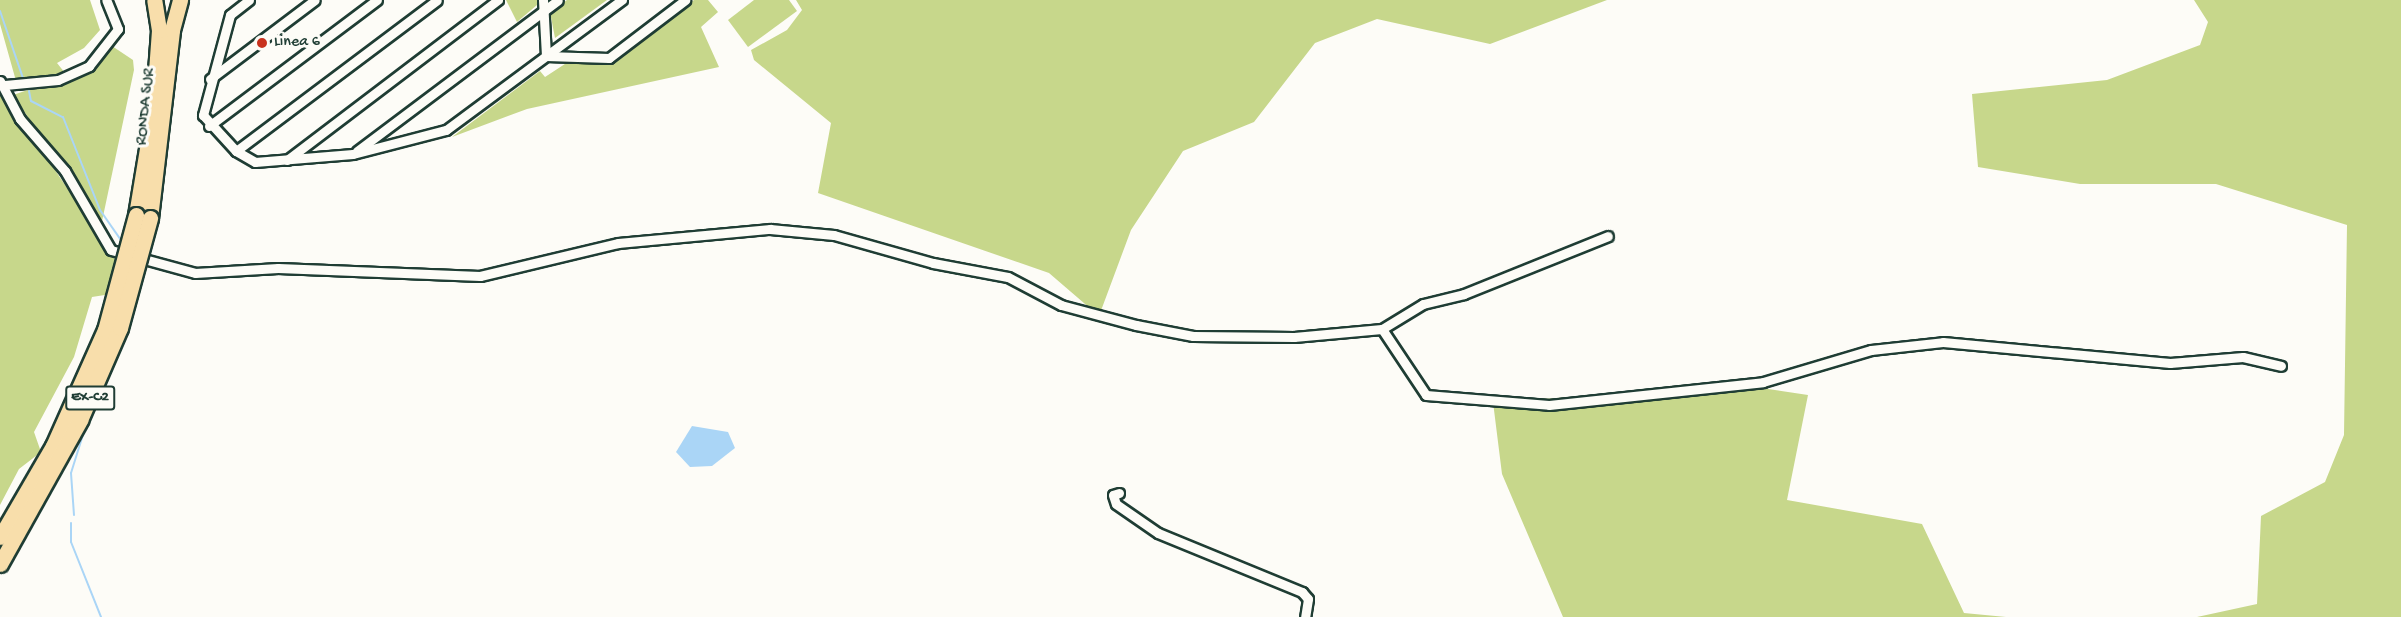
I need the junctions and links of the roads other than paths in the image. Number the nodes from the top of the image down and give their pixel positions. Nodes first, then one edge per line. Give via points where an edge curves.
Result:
1 (106, 0) edge
2 (154, 0) edge
3 (180, 0) edge
4 (249, 0) edge
5 (315, 0) edge
6 (377, 0) edge
7 (437, 0) edge
8 (498, 0) edge
9 (543, 0) edge
10 (558, 0) edge
11 (622, 0) edge
12 (685, 0) edge
13 (543, 11) junction
14 (217, 54) junction
15 (546, 56) junction
16 (231, 63) junction
17 (210, 79) junction
18 (2, 83) edge
19 (391, 125) junction
20 (209, 126) junction
21 (311, 141) junction
22 (400, 142) junction
23 (236, 151) junction
24 (352, 154) junction
25 (319, 158) junction
26 (285, 161) junction
27 (143, 217) junction
28 (1608, 236) dead end
29 (1382, 329) junction
30 (2281, 366) dead end
31 (1119, 493) dead end
32 (0, 537) edge
33 (0, 564) edge
34 (1305, 617) edge

1 - 18 street via 118,29 89,66 58,80
2 - 27 highway, RONDA SUR / EX-C2 via 159,30
3 - 27 highway, RONDA SUR / EX-C2
4 - 14 street via 230,15
5 - 16 street
6 - 20 street
7 - 23 street
8 - 21 street
9 - 13 street
10 - 13 street
11 - 15 street
12 - 15 street via 609,58
13 - 15 street
13 - 19 street
14 - 16 street
14 - 17 street
15 - 22 street via 446,130
16 - 17 street
17 - 20 street via 203,115
18 - 29 street via 20,119 65,171 111,250 195,273 278,268 480,276 618,243 770,229 834,235 933,263 1008,277 1061,304 1193,336 1294,337
19 - 22 street
19 - 24 street
20 - 23 street
21 - 25 street
21 - 26 street
22 - 24 street
23 - 26 street via 250,161
24 - 25 street
25 - 26 street
27 - 32 highway, EX-C2, bridge via 105,330 53,446
27 - 33 highway, EX-C2, bridge via 120,328 80,420
28 - 29 street via 1464,294 1423,304
29 - 30 street via 1426,396 1549,405 1764,382 1871,350 1943,342 2170,363 2243,357
31 - 34 street via 1113,495 1116,504 1158,532 1302,592 1308,599

